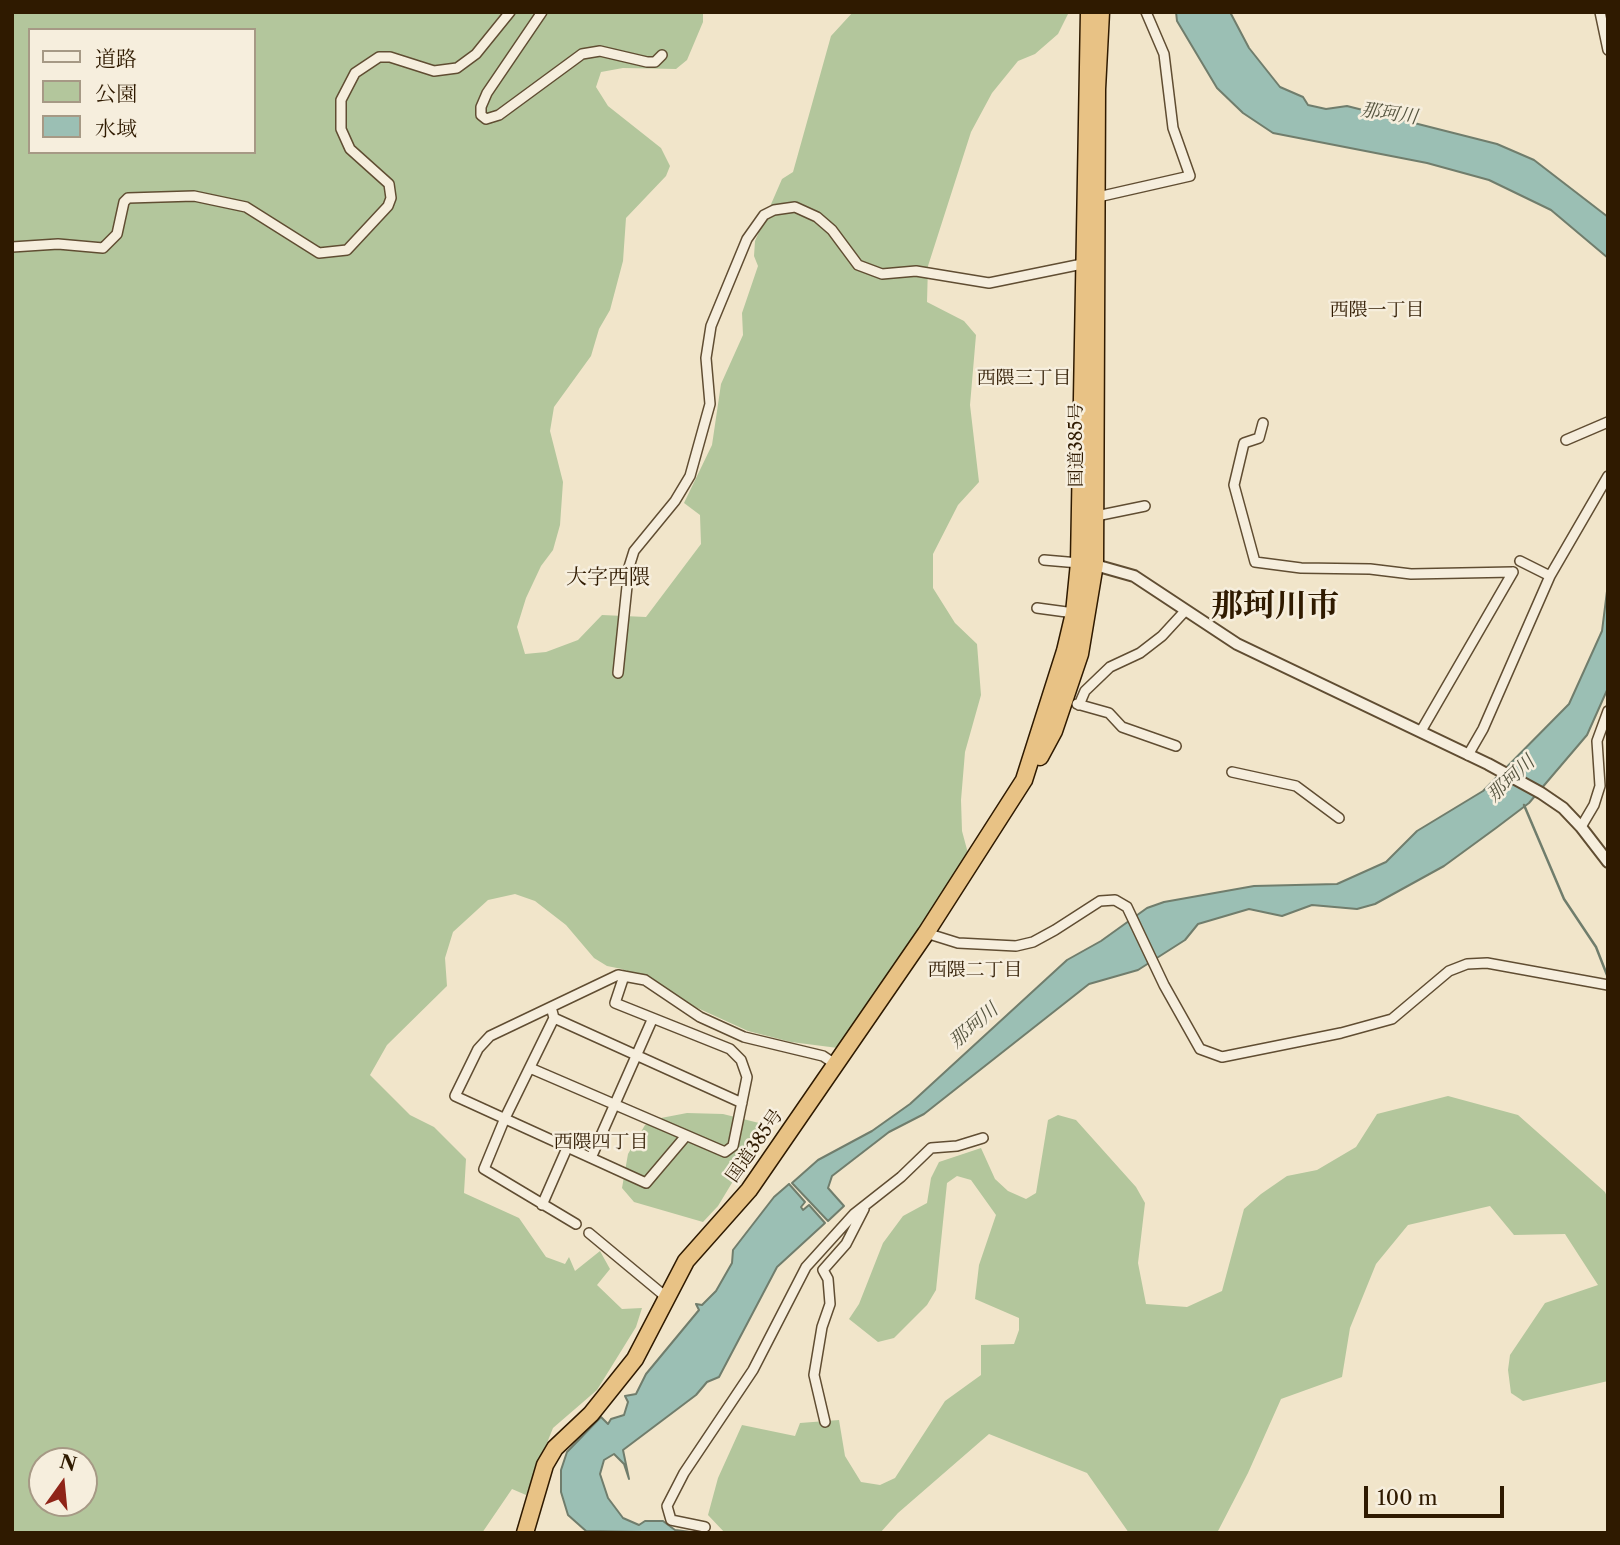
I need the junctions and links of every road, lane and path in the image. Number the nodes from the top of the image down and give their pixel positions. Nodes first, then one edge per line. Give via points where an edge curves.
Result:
1 (510, 12) edge
2 (542, 12) edge
3 (1089, 12) edge
4 (1101, 12) edge
5 (1146, 12) edge
6 (1600, 12) edge
7 (1607, 44) edge
8 (663, 55) dead end
9 (1098, 197) junction
10 (12, 247) edge
11 (1091, 262) junction
12 (1608, 422) edge
13 (1263, 423) dead end
14 (1566, 440) dead end
15 (1608, 477) edge
16 (1145, 506) dead end
17 (1096, 516) junction
18 (1044, 560) dead end
19 (1520, 561) dead end
20 (1087, 563) junction
21 (1550, 576) junction
22 (1037, 608) dead end
23 (1185, 611) junction
24 (1074, 613) junction
25 (618, 673) dead end
26 (1066, 700) junction
27 (1608, 711) edge
28 (1421, 731) junction
29 (1177, 746) dead end
30 (1468, 755) junction
31 (1232, 772) dead end
32 (1339, 818) dead end
33 (1581, 827) junction
34 (1608, 862) edge
35 (926, 933) junction
36 (624, 976) junction
37 (1608, 985) edge
38 (551, 1007) junction
39 (554, 1018) junction
40 (652, 1020) junction
41 (636, 1056) junction
42 (835, 1064) junction
43 (530, 1068) junction
44 (742, 1103) junction
45 (614, 1105) junction
46 (505, 1118) junction
47 (685, 1137) junction
48 (983, 1138) dead end
49 (567, 1148) junction
50 (590, 1158) junction
51 (866, 1204) junction
52 (542, 1205) junction
53 (576, 1224) dead end
54 (589, 1233) dead end
55 (666, 1297) junction
56 (825, 1422) dead end
57 (705, 1527) dead end
58 (525, 1533) edge

1 - 10 street via 476,54 457,68 434,71 379,57 355,73 341,100 341,129 350,149 389,184 391,198 347,250 319,253 246,207 194,196 128,198 117,234 103,248 58,244
2 - 8 street via 487,93 481,107 486,119 499,115 582,54 600,51 647,62
3 - 11 highway, 国道385号
4 - 9 highway, 国道385号
5 - 9 street via 1164,54 1173,128 1190,176
6 - 7 street
9 - 11 highway, 国道385号
11 - 17 highway, 国道385号
11 - 20 highway, 国道385号
11 - 25 street via 989,283 916,271 882,274 858,265 817,217 795,207 764,215 747,239 711,326 706,358 710,404 690,476 634,551
12 - 14 street
13 - 28 street via 1259,438 1244,443 1234,485 1255,562 1411,574 1513,572
15 - 21 street
16 - 17 street
17 - 20 highway, 国道385号
18 - 20 street
19 - 21 street
20 - 23 street via 1134,576
20 - 24 highway, 国道385号
20 - 26 highway, 国道385号 via 1080,654
21 - 30 street
22 - 24 street
23 - 26 street via 1140,653 1111,667 1085,691
23 - 28 street via 1237,644
24 - 26 highway, 国道385号
26 - 29 street via 1109,713 1122,727
26 - 35 highway, 国道385号 via 1024,780
27 - 33 street via 1597,741 1600,786
28 - 30 street
30 - 33 street via 1541,793
31 - 32 street via 1296,786
33 - 34 street
35 - 37 street via 958,943 1016,946 1033,942 1100,901 1115,900 1127,907 1200,1049 1222,1058 1392,1019 1449,971 1467,964 1487,963
35 - 42 highway, 国道385号
36 - 38 street
36 - 40 street via 615,1003
36 - 42 street via 645,980 700,1017 744,1037 823,1056
38 - 39 street
38 - 46 street via 484,1042 455,1096
39 - 41 street
39 - 43 street
40 - 41 street
40 - 44 street via 736,1054 747,1077
41 - 44 street
41 - 45 street
42 - 55 highway, 国道385号 via 749,1190 686,1261
43 - 45 street
43 - 46 street
44 - 47 street via 733,1146 725,1152
45 - 47 street
45 - 50 street
46 - 49 street
46 - 52 street via 484,1170
47 - 50 street via 646,1183
48 - 51 street via 931,1148
49 - 50 street
49 - 52 street
51 - 56 street via 846,1244 823,1270 830,1304 814,1375
51 - 57 street via 806,1267 753,1370 667,1506 671,1520
52 - 53 street
54 - 55 street
55 - 58 highway, 国道385号 via 621,1379 555,1448 545,1465

